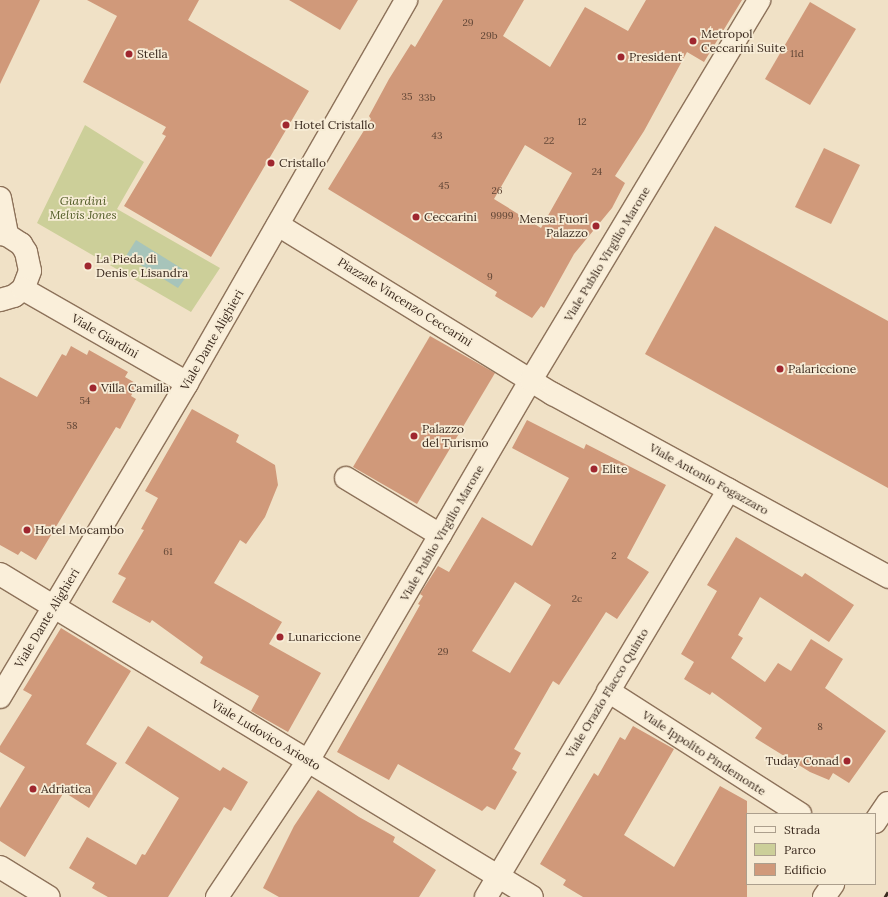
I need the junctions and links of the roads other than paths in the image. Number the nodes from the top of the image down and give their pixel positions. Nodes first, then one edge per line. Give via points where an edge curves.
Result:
1 (406, 0) edge
2 (759, 0) edge
3 (0, 198) edge
4 (278, 224) junction
5 (4, 235) edge
6 (22, 289) junction
7 (0, 300) edge
8 (531, 380) junction
9 (188, 383) junction
10 (346, 478) dead end
11 (729, 490) junction
12 (440, 536) junction
13 (0, 574) edge
14 (888, 577) edge
15 (54, 606) junction
16 (608, 691) junction
17 (0, 697) edge
18 (308, 761) junction
19 (888, 803) edge
20 (798, 813) edge
21 (876, 821) edge
22 (0, 867) edge
23 (498, 876) junction
24 (832, 885) edge
25 (49, 897) edge
26 (218, 897) edge
27 (486, 897) edge
28 (532, 897) edge
29 (824, 897) edge

1 - 4 street, Viale Dante Alighieri
2 - 8 street, Viale Publio Virgilio Marone
3 - 5 street
4 - 8 street, Piazzale Vincenzo Ceccarini
4 - 9 street, Viale Dante Alighieri
5 - 6 street via 21,244 29,261 30,271
6 - 7 street via 14,296
6 - 9 street, Viale Giardini
8 - 11 street, Viale Antonio Fogazzaro
8 - 12 street, Viale Publio Virgilio Marone
9 - 15 street, Viale Dante Alighieri
10 - 12 street
11 - 14 street, Viale Antonio Fogazzaro
11 - 16 street, Viale Orazio Flacco Quinto
12 - 18 street, Viale Publio Virgilio Marone
13 - 15 street, Viale Ludovico Ariosto
15 - 17 street, Viale Dante Alighieri
15 - 18 street, Viale Ludovico Ariosto
16 - 20 street, Viale Ippolito Pindemonte
16 - 23 street, Viale Orazio Flacco Quinto
18 - 23 street, Viale Ludovico Ariosto
18 - 26 street, Viale Publio Virgilio Marone
19 - 21 street
22 - 25 street
23 - 27 street, Viale Orazio Flacco Quinto
23 - 28 street, Viale Ludovico Ariosto
24 - 29 street

